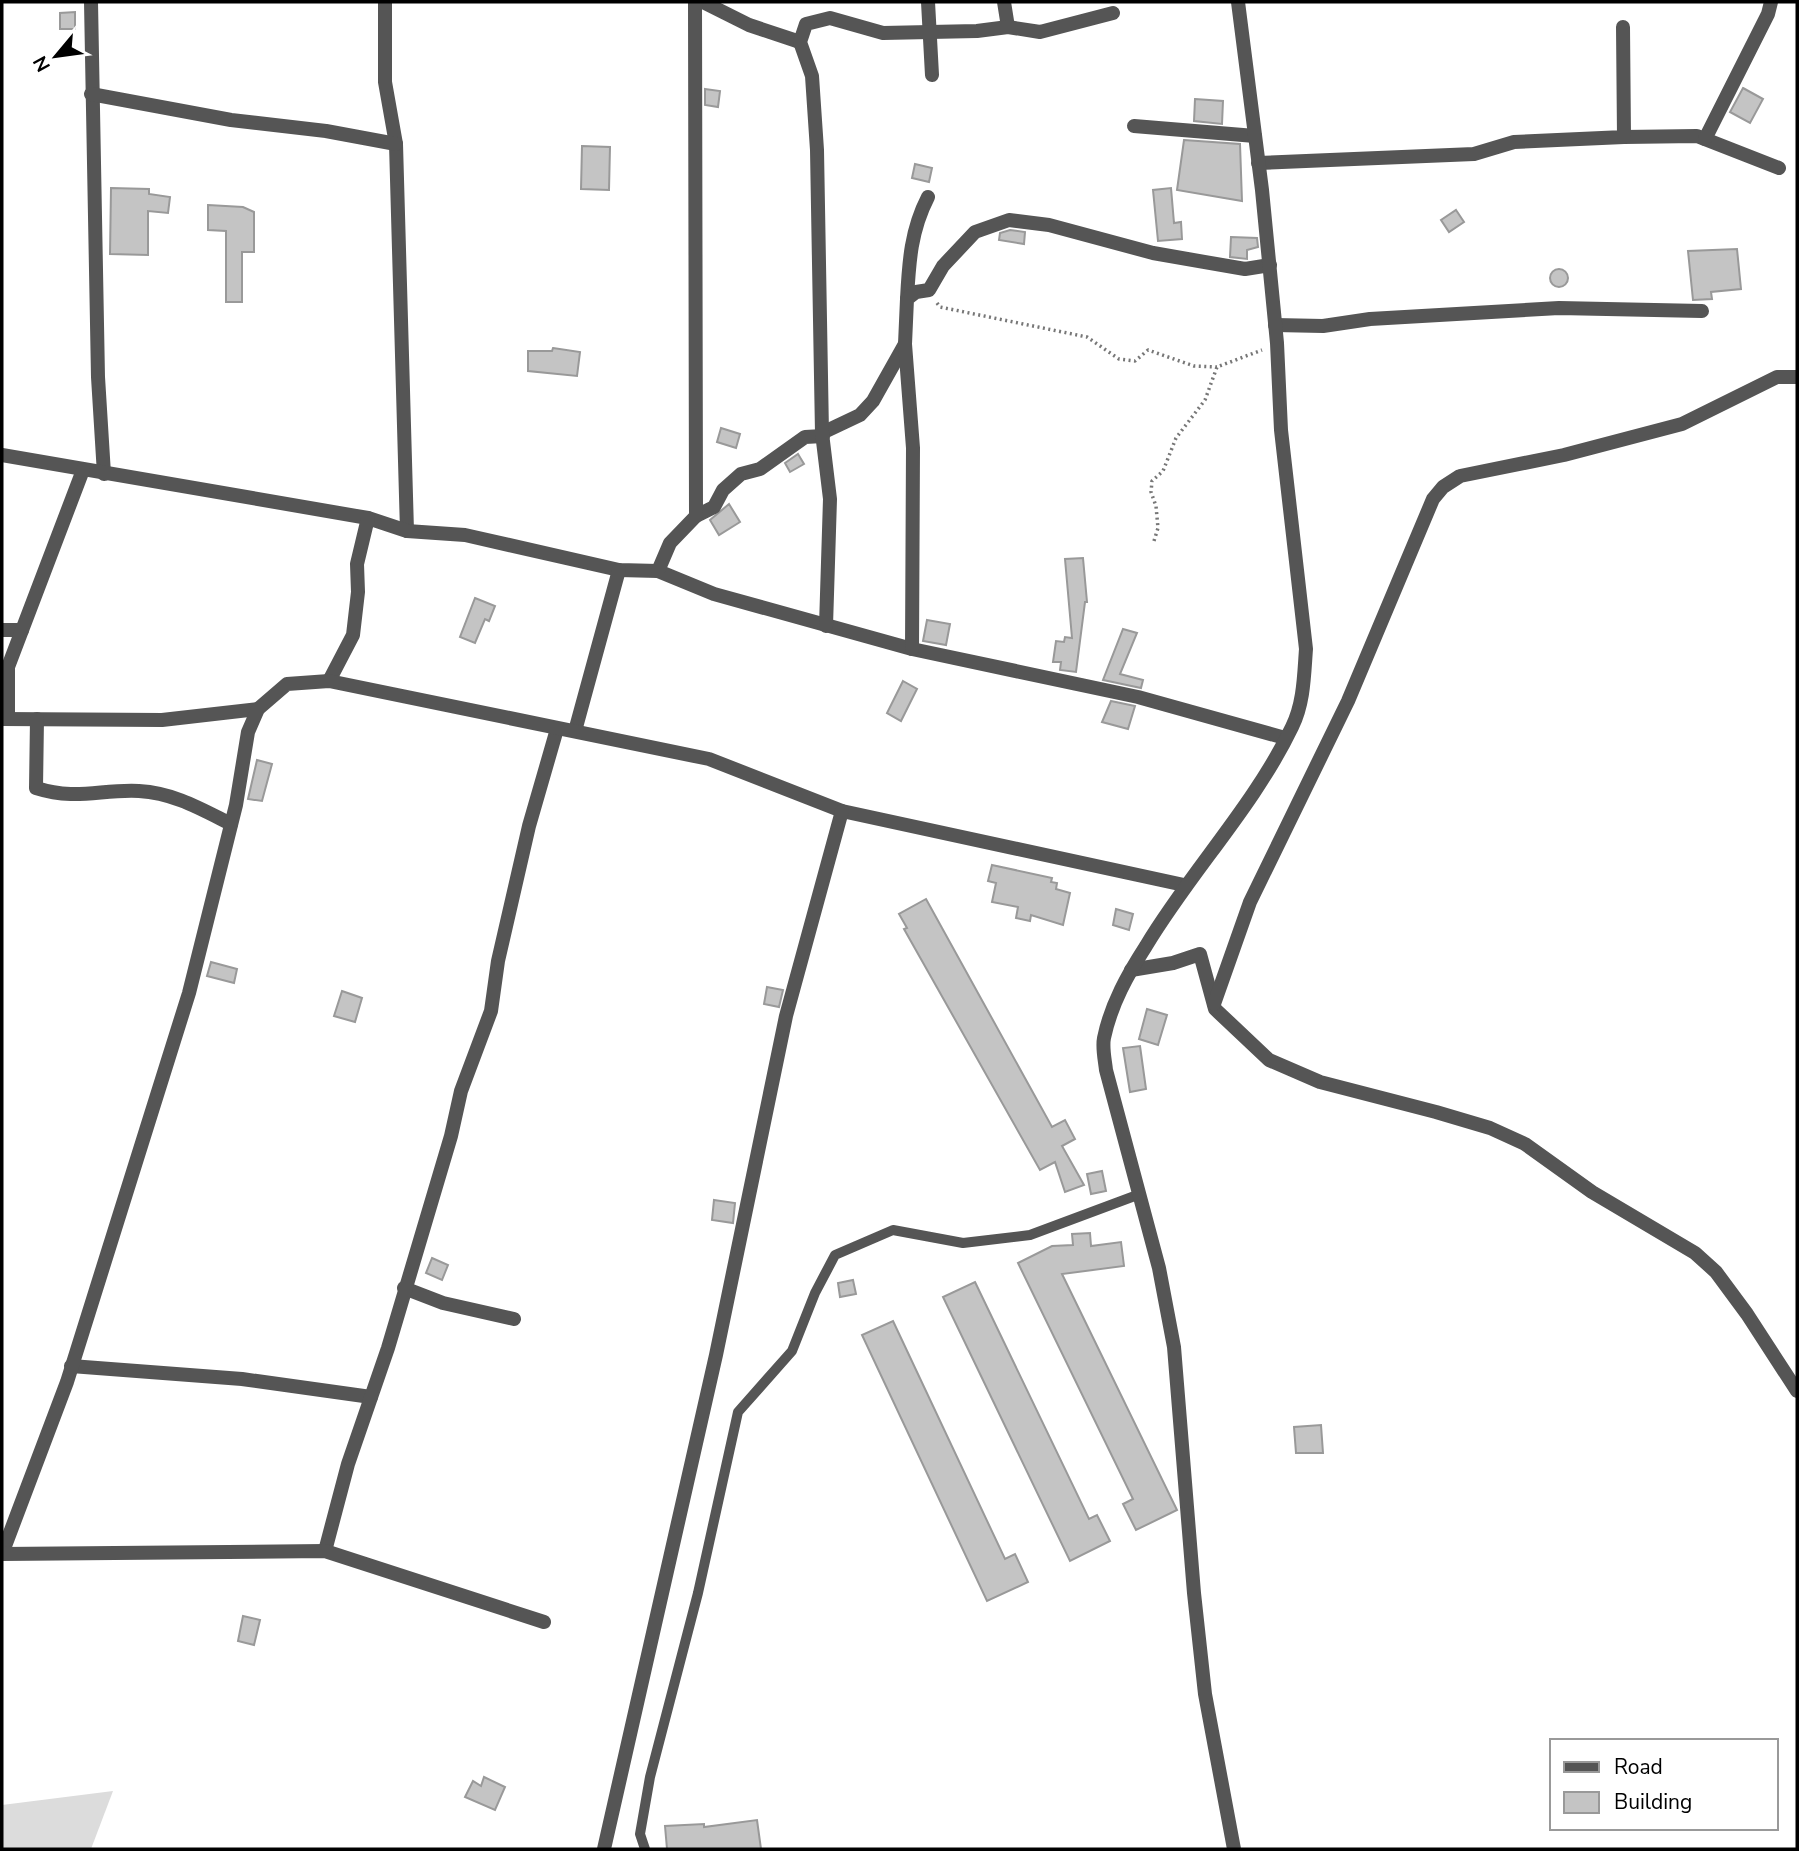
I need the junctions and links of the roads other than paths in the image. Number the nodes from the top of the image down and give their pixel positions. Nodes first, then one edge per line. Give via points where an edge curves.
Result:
1 (91, 2) edge
2 (385, 2) edge
3 (695, 2) edge
4 (703, 2) edge
5 (928, 2) edge
6 (1004, 2) edge
7 (1238, 2) edge
8 (1771, 2) edge
9 (1113, 13) dead end
10 (1008, 27) junction
11 (1623, 27) dead end
12 (929, 31) junction
13 (800, 42) junction
14 (932, 75) dead end
15 (91, 94) junction
16 (1134, 126) dead end
17 (1255, 136) junction
18 (1624, 137) junction
19 (1705, 139) junction
20 (396, 144) junction
21 (1258, 163) junction
22 (1779, 168) dead end
23 (928, 197) dead end
24 (1270, 265) junction
25 (907, 299) junction
26 (1702, 311) dead end
27 (1275, 325) junction
28 (905, 344) junction
29 (1797, 377) edge
30 (822, 434) junction
31 (2, 455) edge
32 (83, 470) junction
33 (104, 474) junction
34 (696, 516) junction
35 (368, 518) junction
36 (408, 531) junction
37 (619, 570) junction
38 (658, 571) junction
39 (826, 626) junction
40 (2, 630) edge
41 (22, 630) junction
42 (912, 649) junction
43 (329, 681) junction
44 (258, 709) junction
45 (5, 719) edge
46 (37, 719) junction
47 (557, 729) junction
48 (575, 731) junction
49 (1285, 738) junction
50 (842, 811) junction
51 (231, 824) junction
52 (1184, 886) junction
53 (1131, 970) junction
54 (1214, 1004) junction
55 (1140, 1194) junction
56 (404, 1288) junction
57 (514, 1319) dead end
58 (71, 1366) junction
59 (1797, 1391) edge
60 (371, 1397) junction
61 (325, 1551) junction
62 (2, 1554) edge
63 (544, 1622) dead end
64 (643, 1846) edge
65 (604, 1849) edge
66 (1234, 1849) edge

1 - 15 street
2 - 20 street via 385,82
3 - 34 street
4 - 13 street via 748,25
5 - 12 street
6 - 10 street
7 - 17 street
8 - 19 street
9 - 10 street via 1040,32
10 - 12 street
11 - 18 street
12 - 13 street via 883,33 830,18 806,24
12 - 14 street
13 - 30 street via 812,76 817,150
15 - 20 street
15 - 33 street
16 - 17 street
17 - 21 street
18 - 19 street
18 - 21 street via 1514,142 1474,154
19 - 22 street
20 - 36 street
21 - 24 street
23 - 25 street via 915,223
24 - 25 street via 1245,269 1009,220 975,232 926,291
24 - 27 street
25 - 28 street
26 - 27 street via 1559,308 1324,326
27 - 49 street via 1281,430 1307,649 1303,692
28 - 30 street via 867,408
28 - 42 street via 913,448
29 - 54 street via 1777,377 1682,424 1460,476 1443,486 1433,499 1348,701 1250,902
30 - 34 street via 805,437 760,469 741,474 723,490 714,507
30 - 39 street via 830,499
31 - 32 street
32 - 33 street
32 - 41 street
33 - 35 street
34 - 38 street via 670,543
35 - 36 street
35 - 43 street via 357,564 353,635
36 - 37 street via 465,535
37 - 38 street
37 - 48 street
38 - 39 street via 714,594
39 - 42 street
40 - 41 street
41 - 45 street via 8,667
42 - 49 street via 1138,697
43 - 44 street via 287,684
43 - 47 street
44 - 46 street via 162,720
44 - 51 street via 248,732
45 - 46 street
46 - 51 street via 36,789 61,796 138,791 176,796
47 - 48 street
47 - 56 street via 529,825 491,1011 461,1091
48 - 50 street via 709,759
49 - 52 street via 1239,814
50 - 52 street
50 - 65 street via 786,1016 716,1354
51 - 58 street via 188,993
52 - 53 street
53 - 54 street via 1200,954
53 - 55 street via 1103,1041
54 - 59 street via 1269,1060 1320,1082 1490,1128 1525,1144 1592,1192 1695,1253 1716,1272
55 - 64 lane via 1030,1235 963,1243 892,1230 835,1255 792,1351 738,1412 698,1593 650,1777 640,1834
55 - 66 street via 1174,1347 1205,1694
56 - 57 street via 443,1303
56 - 60 street
58 - 60 street via 242,1379
58 - 62 street
60 - 61 street
61 - 62 street
61 - 63 street

